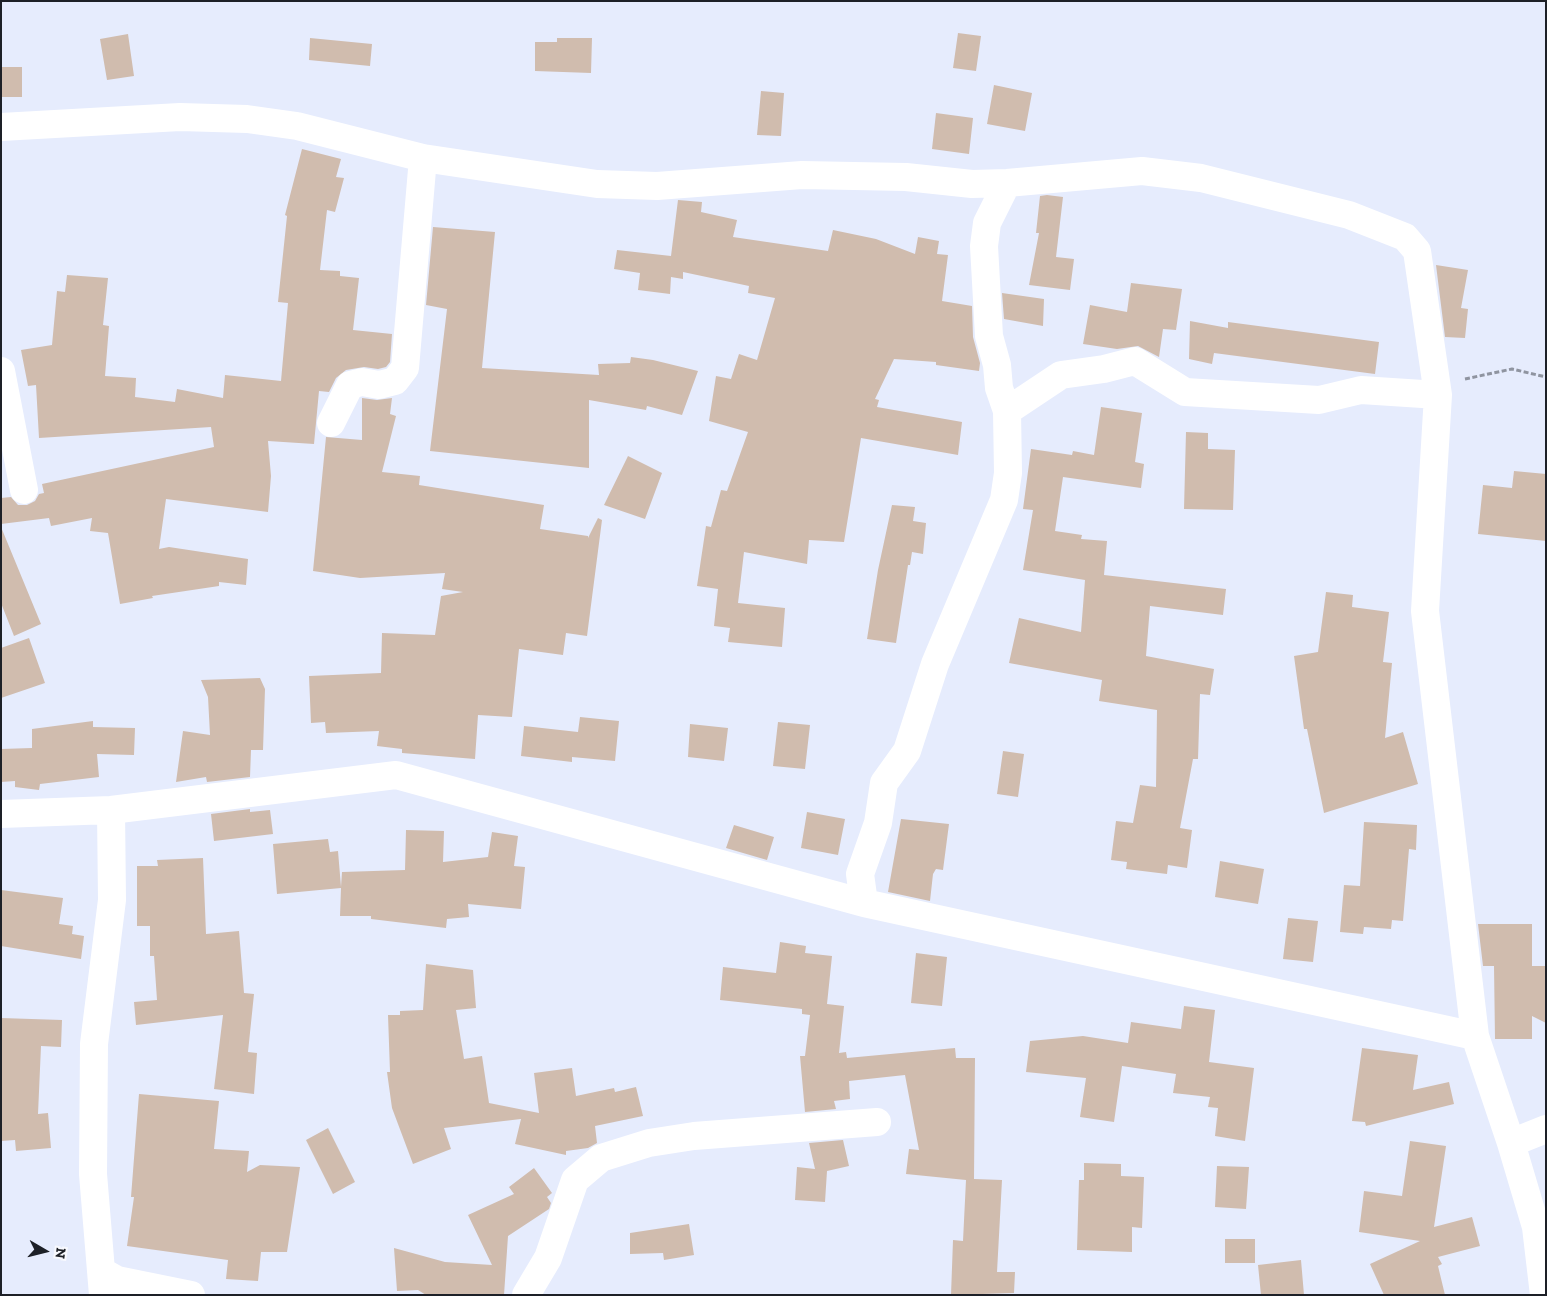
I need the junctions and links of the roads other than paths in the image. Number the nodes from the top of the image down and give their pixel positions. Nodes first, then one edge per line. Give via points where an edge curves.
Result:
1 (1, 127) edge
2 (423, 158) junction
3 (1007, 184) junction
4 (1, 371) edge
5 (1438, 395) junction
6 (1007, 411) junction
7 (331, 423) dead end
8 (24, 490) dead end
9 (111, 810) junction
10 (1, 814) edge
11 (864, 903) junction
12 (1475, 1036) junction
13 (877, 1122) dead end
14 (1546, 1129) edge
15 (1512, 1143) junction
16 (102, 1283) edge
17 (190, 1295) edge
18 (526, 1295) edge
19 (1544, 1295) edge

1 - 2 street via 180,117 247,119 297,126
2 - 3 street via 597,184 657,186 802,175 906,177
2 - 7 street via 405,368 395,381 350,385
3 - 5 street via 1142,171 1201,178 1349,215 1405,237 1417,251
3 - 6 street via 987,223 984,246 989,336
4 - 8 street
5 - 6 street via 1362,390 1319,400 1186,392 1135,361 1061,375
5 - 12 street via 1425,611
6 - 11 street via 1008,473 1004,500 935,664 908,751 884,783 878,823 860,874
9 - 10 street
9 - 11 street via 396,774
9 - 16 street via 112,900 94,1044 94,1174
11 - 12 street
12 - 15 street
13 - 18 street via 694,1136 649,1143 601,1158 575,1180 548,1258
14 - 15 street
15 - 19 street via 1536,1227
16 - 17 street via 117,1280

